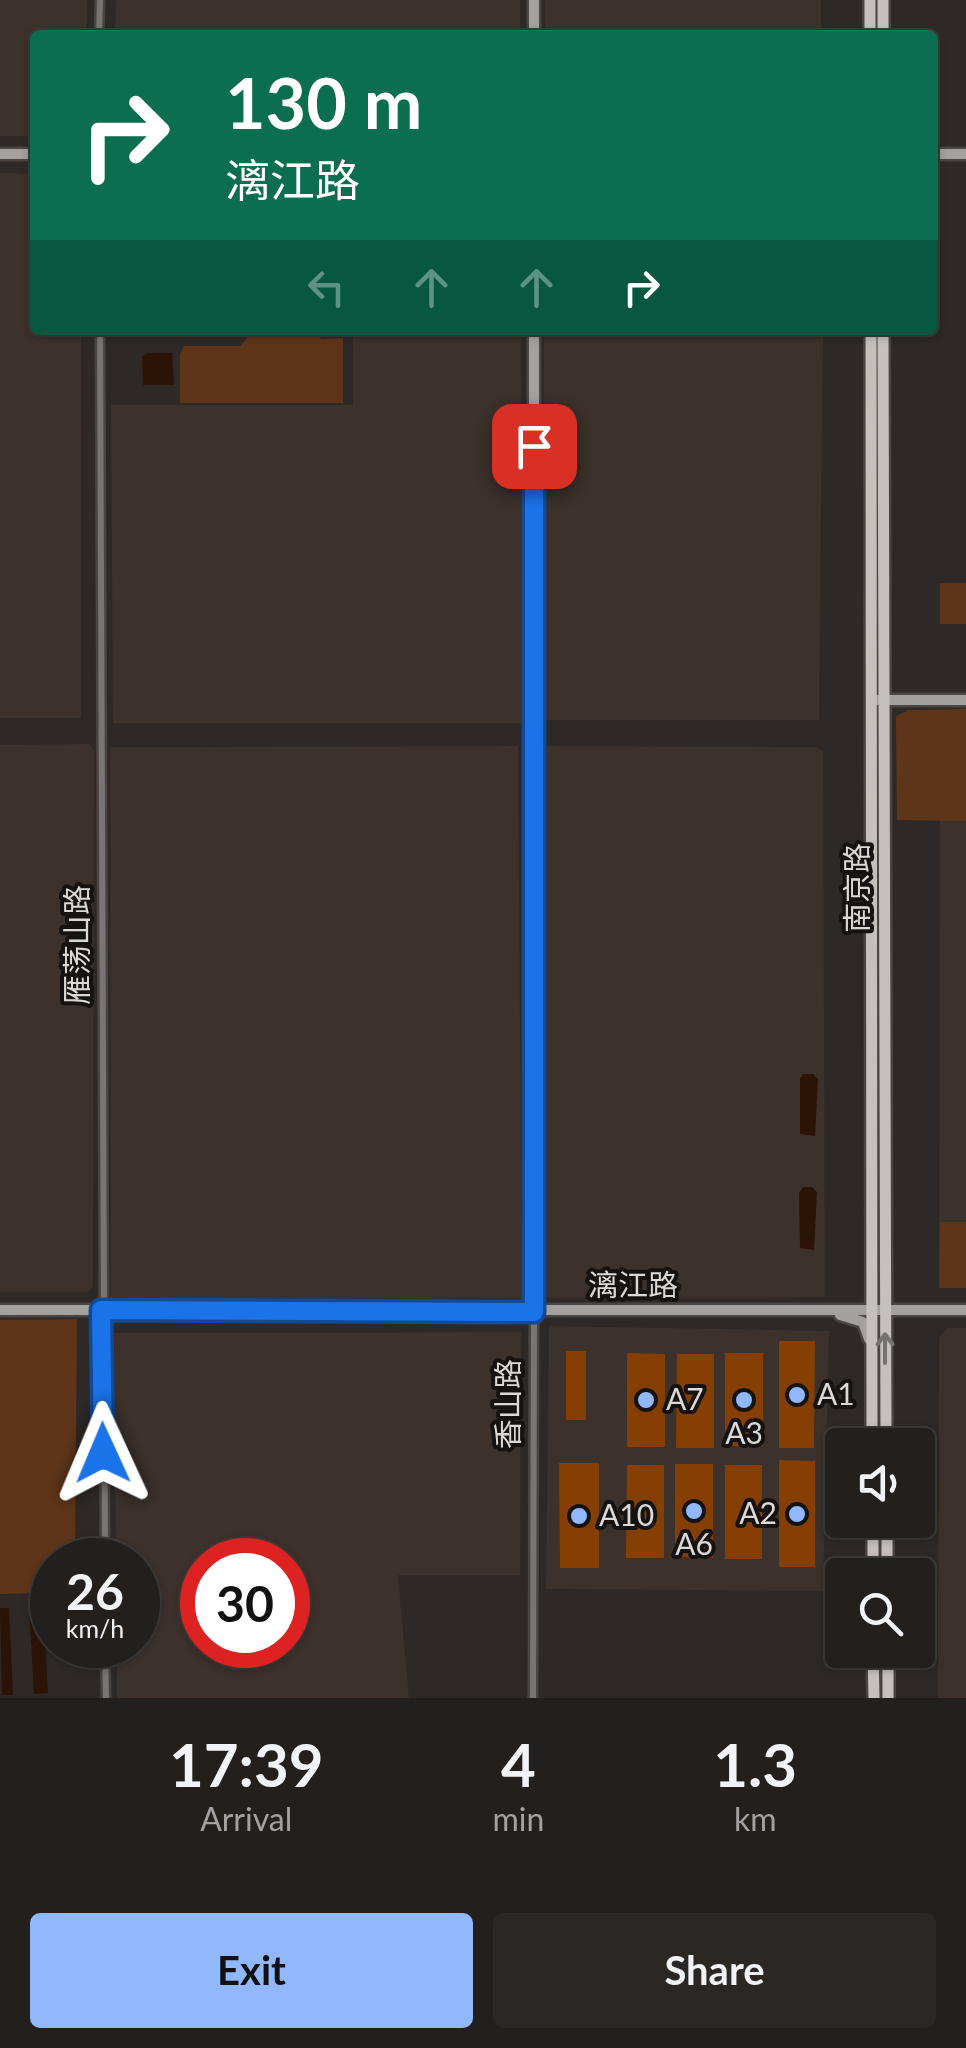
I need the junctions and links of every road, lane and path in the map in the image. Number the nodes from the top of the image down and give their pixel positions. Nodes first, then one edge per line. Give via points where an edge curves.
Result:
1 (100, 0) edge
2 (534, 0) edge
3 (870, 0) edge
4 (883, 0) edge
5 (100, 30) edge
6 (534, 30) edge
7 (870, 30) edge
8 (883, 30) edge
9 (0, 154) edge
10 (30, 154) edge
11 (938, 154) edge
12 (966, 154) edge
13 (100, 335) edge
14 (534, 335) edge
15 (871, 335) edge
16 (884, 335) edge
17 (877, 700) junction
18 (966, 700) edge
19 (878, 1309) junction
20 (0, 1310) edge
21 (101, 1310) junction
22 (799, 1310) junction
23 (966, 1310) edge
24 (534, 1312) junction
25 (872, 1354) junction
26 (872, 1428) edge
27 (885, 1428) edge
28 (105, 1538) edge
29 (105, 1668) edge
30 (873, 1668) edge
31 (888, 1668) edge
32 (106, 1698) edge
33 (534, 1698) edge
34 (874, 1698) edge
35 (888, 1698) edge

1 - 5 street
2 - 6 street
3 - 7 main road
4 - 8 main road
9 - 10 street
11 - 12 street
13 - 21 street, 雁荡山路
14 - 24 street, 香山路
15 - 17 main road, 南京路
16 - 17 main road, 南京路
17 - 18 street
17 - 19 main road, 南京路
19 - 22 street, 漓江路
19 - 23 street, 漓江路
19 - 25 main road, 南京路
27 -> 19 main road, 南京路
20 - 21 street, 漓江路
21 - 24 street, 漓江路
21 - 28 street, 雁荡山路
22 - 24 street, 漓江路
22 - 25 street via 858,1318 867,1327
24 - 33 street, 香山路
25 - 26 main road, 南京路
29 - 32 street
30 - 34 main road
31 - 35 main road

